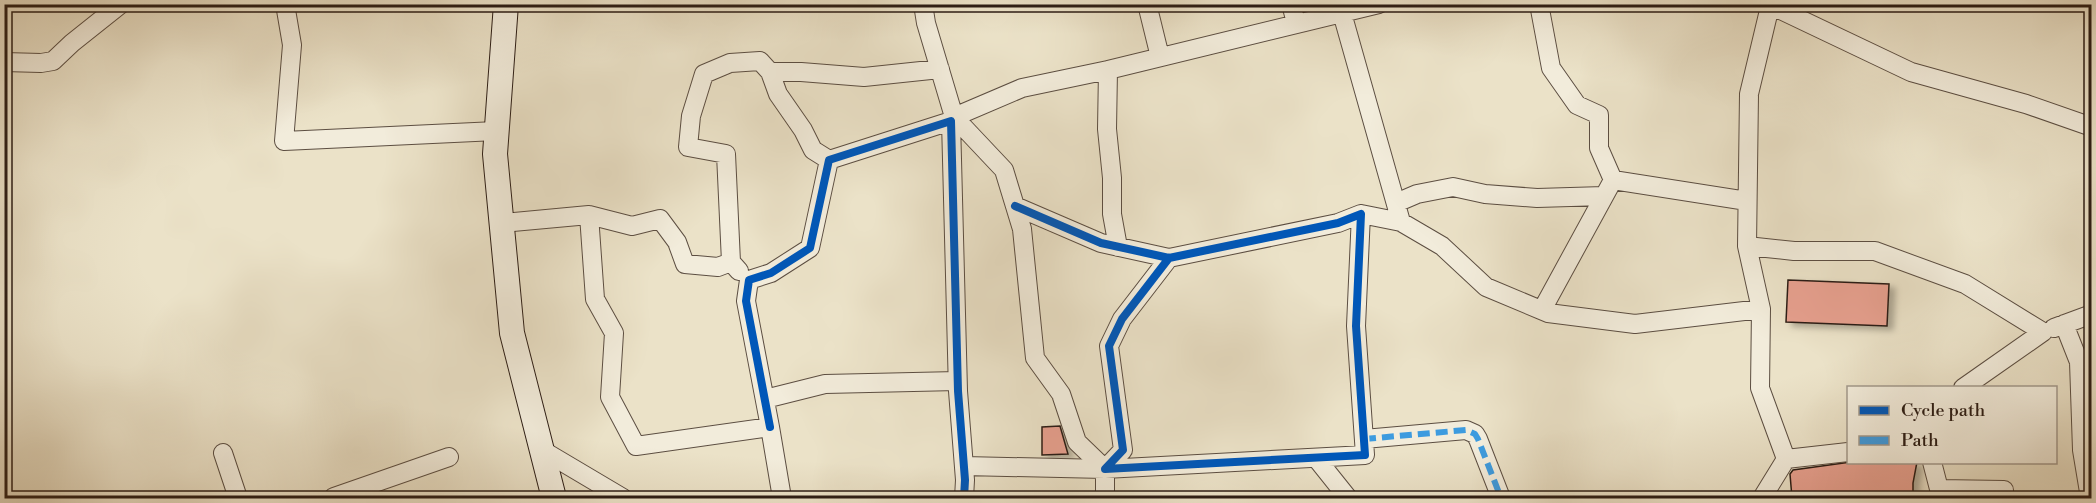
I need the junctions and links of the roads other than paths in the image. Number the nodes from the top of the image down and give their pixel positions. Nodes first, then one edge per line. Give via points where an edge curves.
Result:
1 (121, 4) edge
2 (285, 4) edge
3 (506, 4) edge
4 (923, 4) edge
5 (1147, 4) edge
6 (1291, 4) edge
7 (1379, 4) edge
8 (1539, 4) edge
9 (1769, 5) edge
10 (1342, 13) junction
11 (1296, 23) junction
12 (1161, 57) junction
13 (4, 62) edge
14 (940, 69) junction
15 (1108, 70) junction
16 (770, 72) junction
17 (954, 117) junction
18 (2091, 127) edge
19 (496, 131) junction
20 (829, 160) junction
21 (1608, 188) junction
22 (1748, 201) junction
23 (1395, 202) junction
24 (1015, 206) junction
25 (1361, 214) junction
26 (589, 215) junction
27 (1401, 222) junction
28 (502, 223) junction
29 (1747, 246) junction
30 (1118, 247) junction
31 (1169, 258) junction
32 (731, 262) junction
33 (748, 280) junction
34 (1761, 309) junction
35 (1542, 310) junction
36 (2091, 314) edge
37 (2064, 324) junction
38 (2043, 332) junction
39 (957, 381) junction
40 (1964, 386) edge
41 (765, 399) junction
42 (770, 427) junction
43 (1364, 439) junction
44 (542, 450) junction
45 (1847, 452) edge
46 (223, 453) dead end
47 (449, 457) dead end
48 (1316, 458) junction
49 (1786, 459) junction
50 (1933, 464) edge
51 (964, 466) junction
52 (1105, 469) junction
53 (2004, 490) dead end
54 (1769, 494) edge
55 (238, 498) edge
56 (334, 498) edge
57 (554, 498) edge
58 (623, 498) edge
59 (782, 498) edge
60 (964, 498) edge
61 (1105, 498) edge
62 (1348, 498) edge
63 (1501, 498) edge
64 (2090, 498) edge

1 - 13 street via 53,61
2 - 19 street via 292,45 284,141
3 - 19 main road
4 - 14 street
5 - 12 street
6 - 11 street
7 - 10 street
8 - 21 street via 1551,68 1578,105 1599,115 1599,148
9 - 18 street via 1911,72 2026,104
9 - 22 street via 1749,94
10 - 11 street
10 - 23 street
11 - 12 street
12 - 15 street
14 - 16 street via 864,77
14 - 17 street
15 - 17 street via 1022,88
15 - 30 street via 1107,129
16 - 20 street via 778,94 813,150
16 - 32 street via 760,60 730,63 704,74 691,116 688,147 726,154
17 - 24 street via 1004,170
19 - 28 main road
20 - 33 street via 810,248 771,273
20 - 39 street via 951,121
21 - 22 street
21 - 23 street via 1537,198 1453,187
21 - 35 street
22 - 29 street
23 - 27 street
24 - 30 street
24 - 52 street via 1022,230 1035,358 1061,394 1077,442
25 - 27 street
25 - 31 street via 1338,223
25 - 43 street via 1356,326
26 - 28 street
26 - 32 street via 632,226 660,219 677,242 685,264 718,267
26 - 42 street via 595,299 614,333 610,397 636,446
27 - 35 street via 1442,246 1486,287
28 - 44 main road via 512,333
29 - 34 street
29 - 38 street via 1794,251 1875,251 1965,284
30 - 31 street
31 - 52 street via 1122,319 1109,346 1123,450
32 - 33 street
33 - 41 street via 746,301
34 - 35 street via 1635,324
34 - 49 street via 1761,388
36 - 37 street
37 - 38 street
37 - 64 street via 2079,362 2082,450
38 - 40 street
39 - 41 street via 825,384
39 - 51 street
41 - 42 street
42 - 59 street
43 - 48 street via 1365,455
43 - 63 street via 1466,430 1474,434 1481,446
44 - 57 main road
44 - 58 street
45 - 49 street
46 - 55 street
47 - 56 street
48 - 52 street
48 - 62 street
49 - 54 street
50 - 53 street via 1939,489
51 - 52 street
51 - 60 street
52 - 61 street

